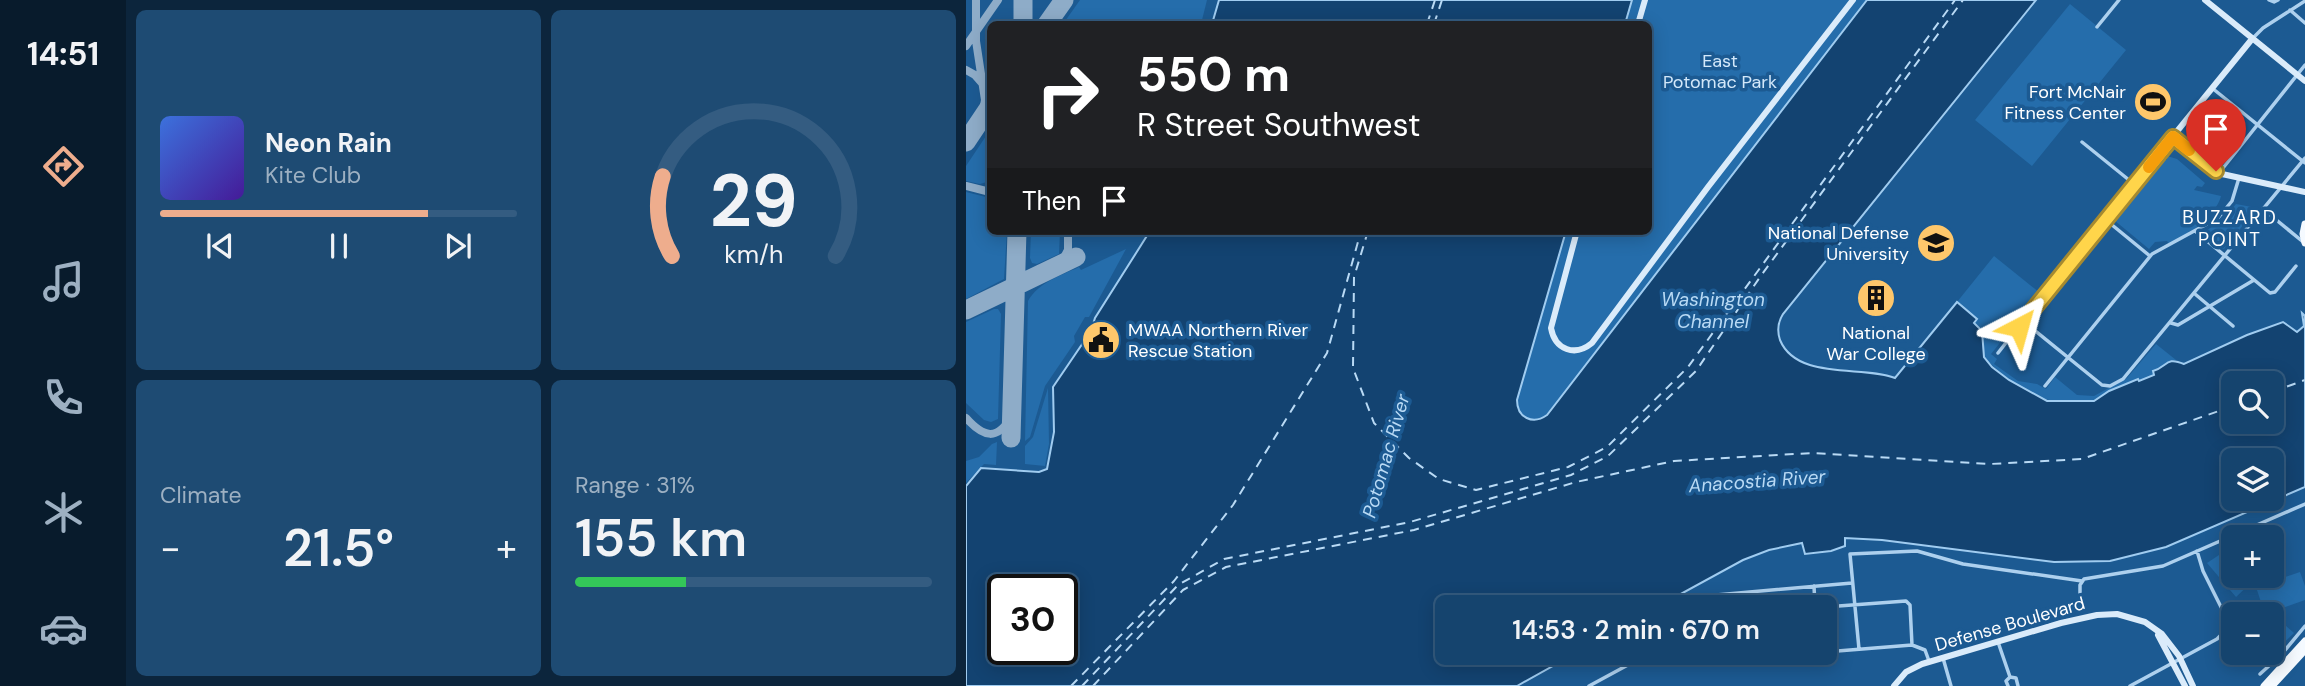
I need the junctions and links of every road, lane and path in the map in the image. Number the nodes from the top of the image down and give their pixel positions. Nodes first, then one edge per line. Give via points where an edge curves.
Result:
1 (1646, 0) edge
2 (1853, 0) edge
3 (2119, 0) edge
4 (2269, 0) edge
5 (2278, 0) edge
6 (2208, 1) edge
7 (2305, 1) edge
8 (2290, 10) junction
9 (1639, 21) edge
10 (2305, 23) edge
11 (2097, 27) dead end
12 (2252, 39) junction
13 (2305, 65) edge
14 (2297, 75) junction
15 (2305, 81) edge
16 (2213, 88) junction
17 (2257, 124) junction
18 (2173, 137) junction
19 (2082, 142) dead end
20 (2304, 161) edge
21 (2219, 173) junction
22 (2239, 178) junction
23 (2129, 180) dead end
24 (2281, 187) junction
25 (2305, 192) edge
26 (2263, 209) junction
27 (2106, 220) junction
28 (2305, 224) edge
29 (2195, 231) junction
30 (1576, 235) edge
31 (2305, 243) edge
32 (2150, 256) junction
33 (2225, 256) junction
34 (2297, 266) dead end
35 (2254, 280) junction
36 (2195, 294) junction
37 (2211, 307) junction
38 (2024, 321) junction
39 (2171, 323) junction
40 (2233, 326) dead end
41 (1998, 353) dead end
42 (2068, 358) junction
43 (2045, 386) dead end
44 (2305, 504) edge
45 (2197, 551) junction
46 (2082, 581) junction
47 (1852, 583) junction
48 (1814, 586) junction
49 (1716, 595) edge
50 (1814, 595) edge
51 (2081, 602) dead end
52 (1854, 605) junction
53 (1837, 606) edge
54 (2141, 620) junction
55 (2305, 626) edge
56 (2305, 641) edge
57 (1998, 642) junction
58 (1912, 645) junction
59 (1859, 649) junction
60 (2305, 650) edge
61 (1837, 651) edge
62 (1943, 658) junction
63 (2181, 660) junction
64 (1930, 662) junction
65 (2174, 663) junction
66 (1628, 665) edge
67 (2260, 674) dead end
68 (2010, 677) junction
69 (1589, 686) edge
70 (1894, 686) edge
71 (1951, 686) edge
72 (2008, 686) edge
73 (2018, 686) edge
74 (2130, 686) edge
75 (2185, 686) edge
76 (2193, 686) edge
77 (2264, 686) edge
78 (2272, 686) edge

1 - 9 street
2 - 30 street via 1592,343 1576,351 1559,345 1551,328
3 - 11 street
4 - 5 street
6 - 12 street
7 - 8 street
8 - 10 street
8 - 12 street
12 - 14 street
12 - 16 street
13 - 14 street
14 - 15 street
14 - 17 street
16 - 17 street
16 - 18 street
17 - 20 street
17 - 21 street
18 - 21 street
18 - 27 street
19 - 23 street
20 - 24 street
21 - 22 street
22 - 24 street
22 - 29 street via 2226,209
24 - 25 street
24 - 26 street
26 - 31 street
26 - 33 street
27 - 32 street
27 - 38 street
28 - 31 main road
29 - 32 street
29 - 33 street
32 - 42 street
33 - 35 street
33 - 36 street
34 - 35 street via 2272,293
35 - 37 street
36 - 37 street
36 - 39 street
37 - 39 street via 2178,325
37 - 40 street
38 - 41 street
38 - 42 street
39 - 42 street via 2120,381 2105,386
42 - 43 street
44 - 45 street
45 - 46 street via 2158,567
45 - 63 street via 2227,626 2217,639
46 - 47 street via 1959,564 1906,551 1850,554
46 - 51 street
47 - 48 street
47 - 52 street
48 - 49 street
48 - 50 street
52 - 53 street
52 - 58 street via 1908,601
52 - 59 street
54 - 57 street, Defense Boulevard via 2119,614 2095,615
54 - 63 street via 2162,634
54 - 65 street via 2160,636
55 - 67 street
56 - 77 main road
57 - 62 street, Defense Boulevard
57 - 68 street
58 - 59 street
58 - 64 street via 1924,650
59 - 61 street
60 - 78 main road
62 - 64 street, Defense Boulevard
62 - 71 street
63 - 65 street
63 - 76 street
64 - 70 street, Defense Boulevard via 1906,672
65 - 74 street
65 - 75 street
66 - 69 street
68 - 72 street
68 - 73 street via 2016,678

